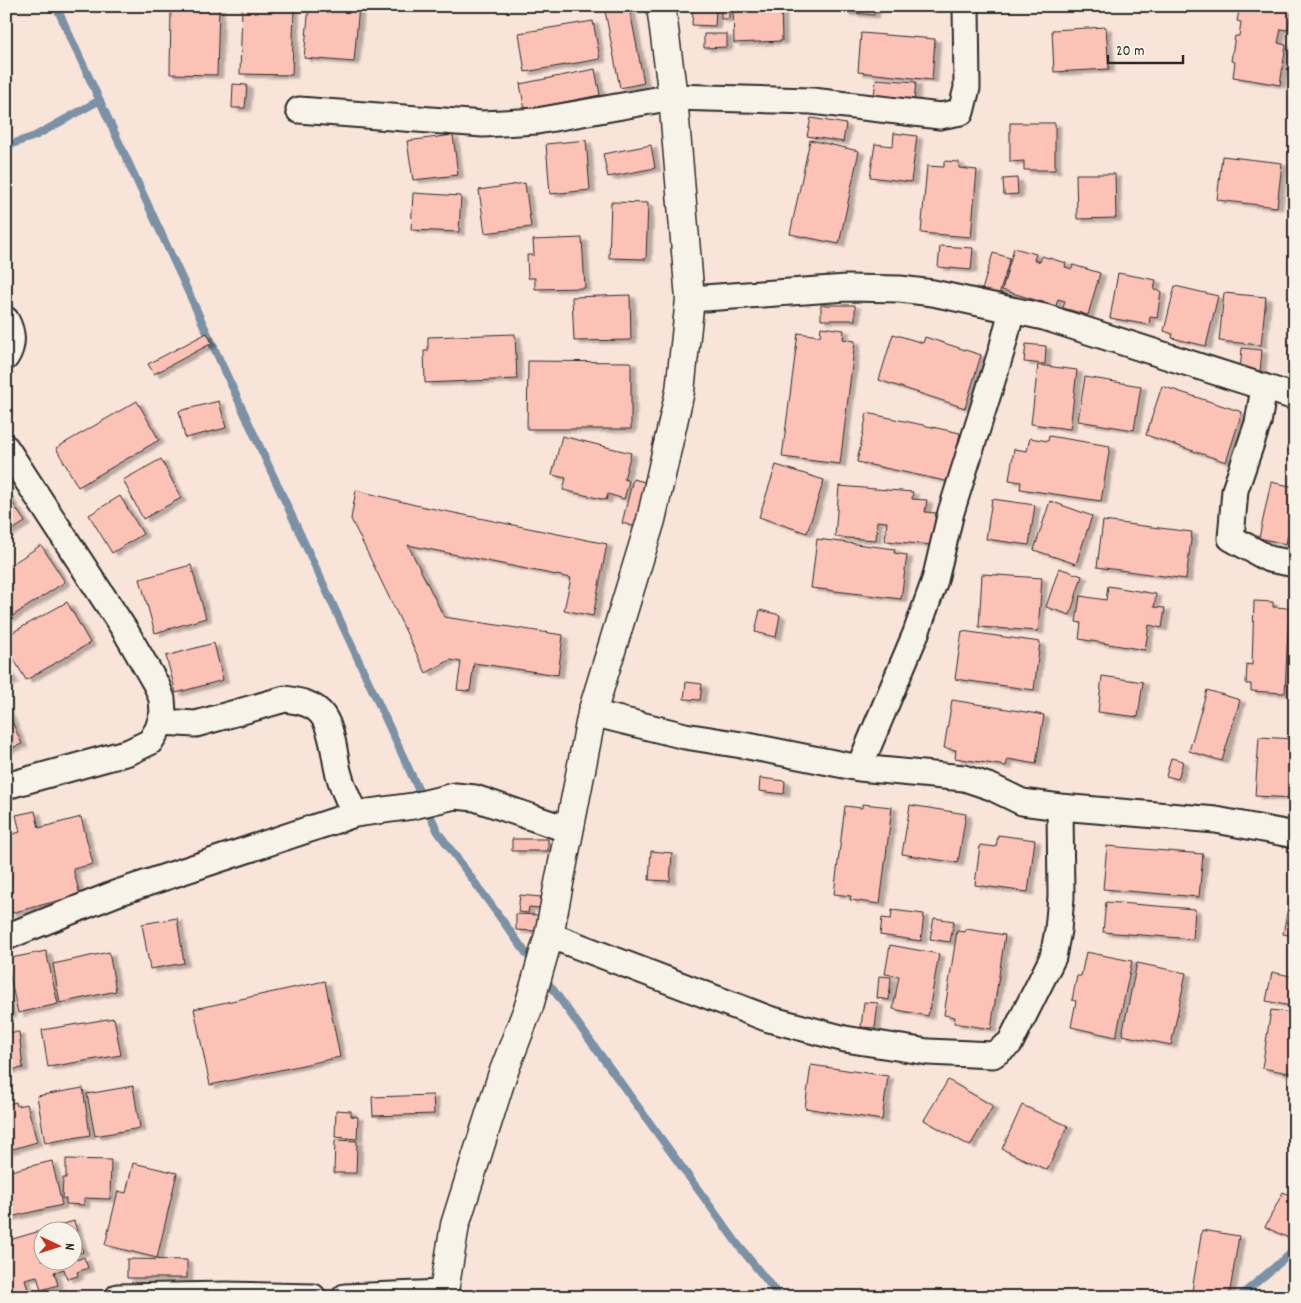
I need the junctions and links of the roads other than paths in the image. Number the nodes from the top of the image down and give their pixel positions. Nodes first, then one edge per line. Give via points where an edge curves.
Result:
1 (660, 6) edge
2 (966, 6) edge
3 (673, 97) junction
4 (299, 110) dead end
5 (690, 299) junction
6 (1012, 310) junction
7 (6, 320) edge
8 (6, 357) edge
9 (1264, 388) junction
10 (1295, 398) edge
11 (6, 448) edge
12 (1295, 564) edge
13 (592, 713) junction
14 (161, 722) junction
15 (858, 768) junction
16 (6, 786) edge
17 (1060, 807) junction
18 (355, 814) junction
19 (569, 830) junction
20 (1295, 835) edge
21 (549, 935) junction
22 (6, 938) edge
23 (443, 1295) edge
24 (118, 1297) edge
25 (313, 1297) edge
26 (345, 1297) edge

1 - 3 street
2 - 3 street via 967,88 961,112 940,116 812,100
3 - 4 street via 537,121 483,124
3 - 5 street
5 - 6 street via 847,288 900,289
5 - 13 street via 680,391 651,520
6 - 9 street via 1044,317
6 - 15 street via 951,512 935,580 916,633
7 - 8 street via 13,338
9 - 10 street
9 - 12 street via 1258,423 1235,490 1231,538 1269,559
11 - 14 street via 126,632 157,686 162,699
13 - 15 street via 685,736
13 - 19 street
14 - 16 street via 150,742 129,752
14 - 18 street via 196,724 285,699 314,707 330,732 344,790
15 - 17 street via 964,778 1022,802
17 - 20 street via 1216,820
17 - 21 street via 1061,897 1053,957 1010,1043 993,1055 928,1052 845,1040 769,1019
18 - 19 street via 413,806 448,797 475,798
18 - 22 street via 117,893
19 - 21 street
21 - 23 street via 529,1006 502,1076 455,1225
23 - 26 street
24 - 25 street

